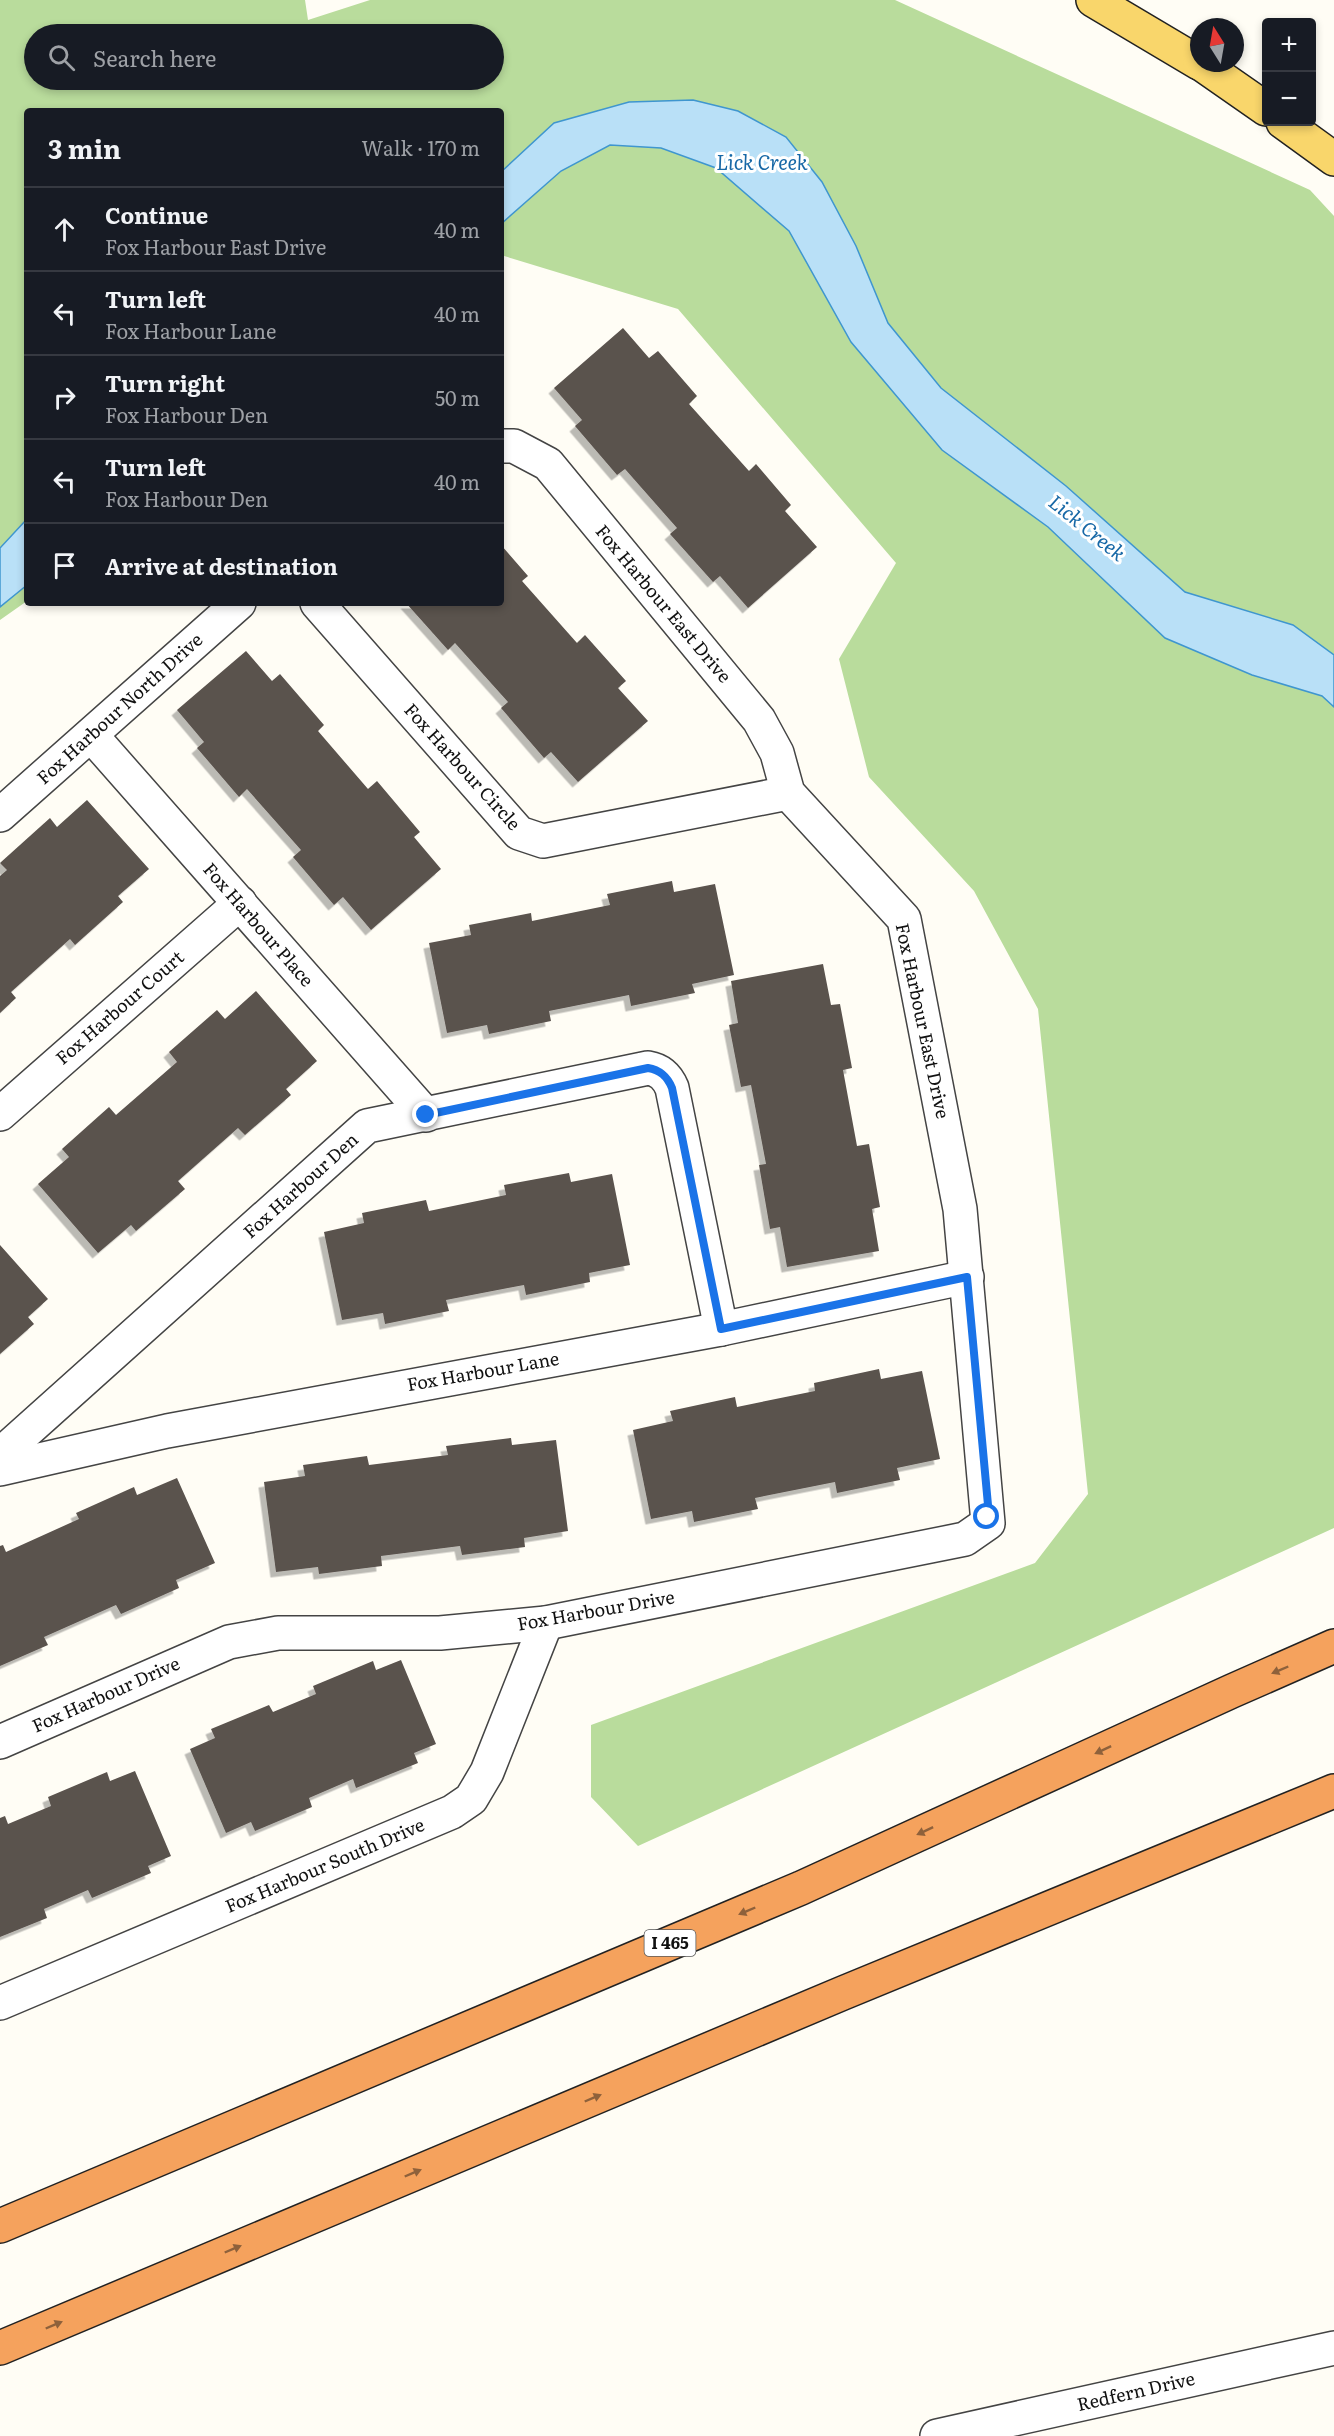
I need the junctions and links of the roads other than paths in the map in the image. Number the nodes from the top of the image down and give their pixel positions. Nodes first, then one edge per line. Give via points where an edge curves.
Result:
1 (1093, 0) edge
2 (1190, 58) edge
3 (1212, 72) edge
4 (1262, 106) edge
5 (1289, 126) edge
6 (1334, 159) edge
7 (507, 446) edge
8 (236, 606) edge
9 (320, 606) edge
10 (91, 735) junction
11 (788, 793) junction
12 (0, 815) edge
13 (240, 903) junction
14 (0, 1114) edge
15 (426, 1115) junction
16 (967, 1277) junction
17 (721, 1329) junction
18 (0, 1455) edge
19 (0, 1469) edge
20 (988, 1523) joint
21 (546, 1623) junction
22 (1334, 1646) edge
23 (0, 1742) edge
24 (1334, 1791) edge
25 (0, 2003) edge
26 (0, 2226) edge
27 (0, 2348) edge
28 (1334, 2348) edge
29 (937, 2436) edge

1 - 2 main road
3 - 4 main road
5 - 6 main road
7 - 11 street, Fox Harbour East Drive via 548,464 749,707 777,753
8 - 10 street, Fox Harbour North Drive
9 - 11 street, Fox Harbour Circle via 527,838 543,841
10 - 12 street, Fox Harbour North Drive
10 - 13 street, Fox Harbour Place
11 - 16 street, Fox Harbour East Drive via 904,919 960,1209
13 - 14 street, Fox Harbour Court
13 - 15 street, Fox Harbour Place
15 - 17 street, Fox Harbour Den via 657,1069 672,1088
15 - 18 street, Fox Harbour Den via 367,1126
16 - 17 street, Fox Harbour Lane
16 - 20 street, Fox Harbour East Drive
17 - 19 street, Fox Harbour Lane via 166,1431
20 - 21 street, Fox Harbour Drive via 965,1539
21 - 23 street, Fox Harbour Drive via 440,1633 278,1633 229,1642
21 - 25 street, Fox Harbour South Drive via 487,1772 471,1798 444,1816
22 -> 26 highway, I 465 via 801,1888
27 -> 24 highway
28 - 29 street, Redfern Drive

